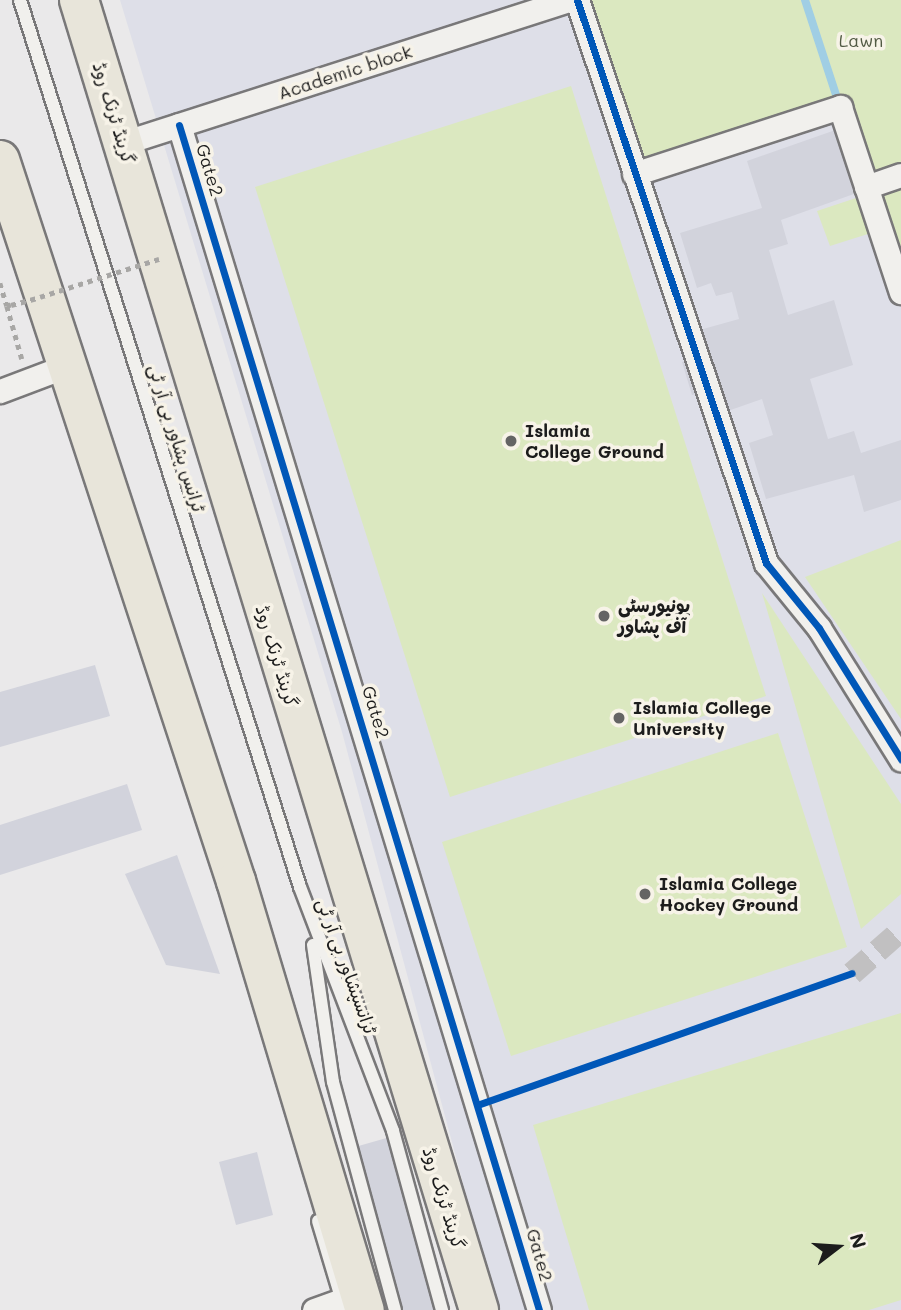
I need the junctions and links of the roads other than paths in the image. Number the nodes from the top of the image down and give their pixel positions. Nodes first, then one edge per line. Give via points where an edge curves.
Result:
1 (20, 0) edge
2 (79, 0) edge
3 (568, 0) edge
4 (577, 0) edge
5 (179, 125) junction
6 (123, 143) junction
7 (634, 174) junction
8 (1, 175) edge
9 (901, 175) edge
10 (866, 187) junction
11 (901, 292) edge
12 (56, 370) junction
13 (0, 391) edge
14 (901, 759) edge
15 (212, 857) dead end
16 (300, 887) junction
17 (316, 1211) dead end
18 (355, 1302) edge
19 (317, 1309) edge
20 (395, 1310) edge
21 (442, 1310) edge
22 (479, 1310) edge
23 (539, 1310) edge

1 - 16 lane, ٹرانس پشاور بی آر ٹی
2 - 6 highway, گرینڈ ٹرنک روڈ
3 - 5 street, Academic block
4 - 7 street
5 - 6 street, Academic block
5 - 23 street, Gate2
6 - 22 highway, گرینڈ ٹرنک روڈ
7 - 10 street via 840,107
7 - 14 street via 766,563 819,628
8 - 12 lane
8 - 18 highway via 236,881
9 - 10 street
10 - 11 street
12 - 13 street
12 - 15 lane
16 - 20 lane, ٹرانسپشاور بی آر ٹی via 334,1082
16 - 21 lane, ٹرانسپشاور بی آر ٹی via 393,1131
17 - 18 lane
18 - 19 street

